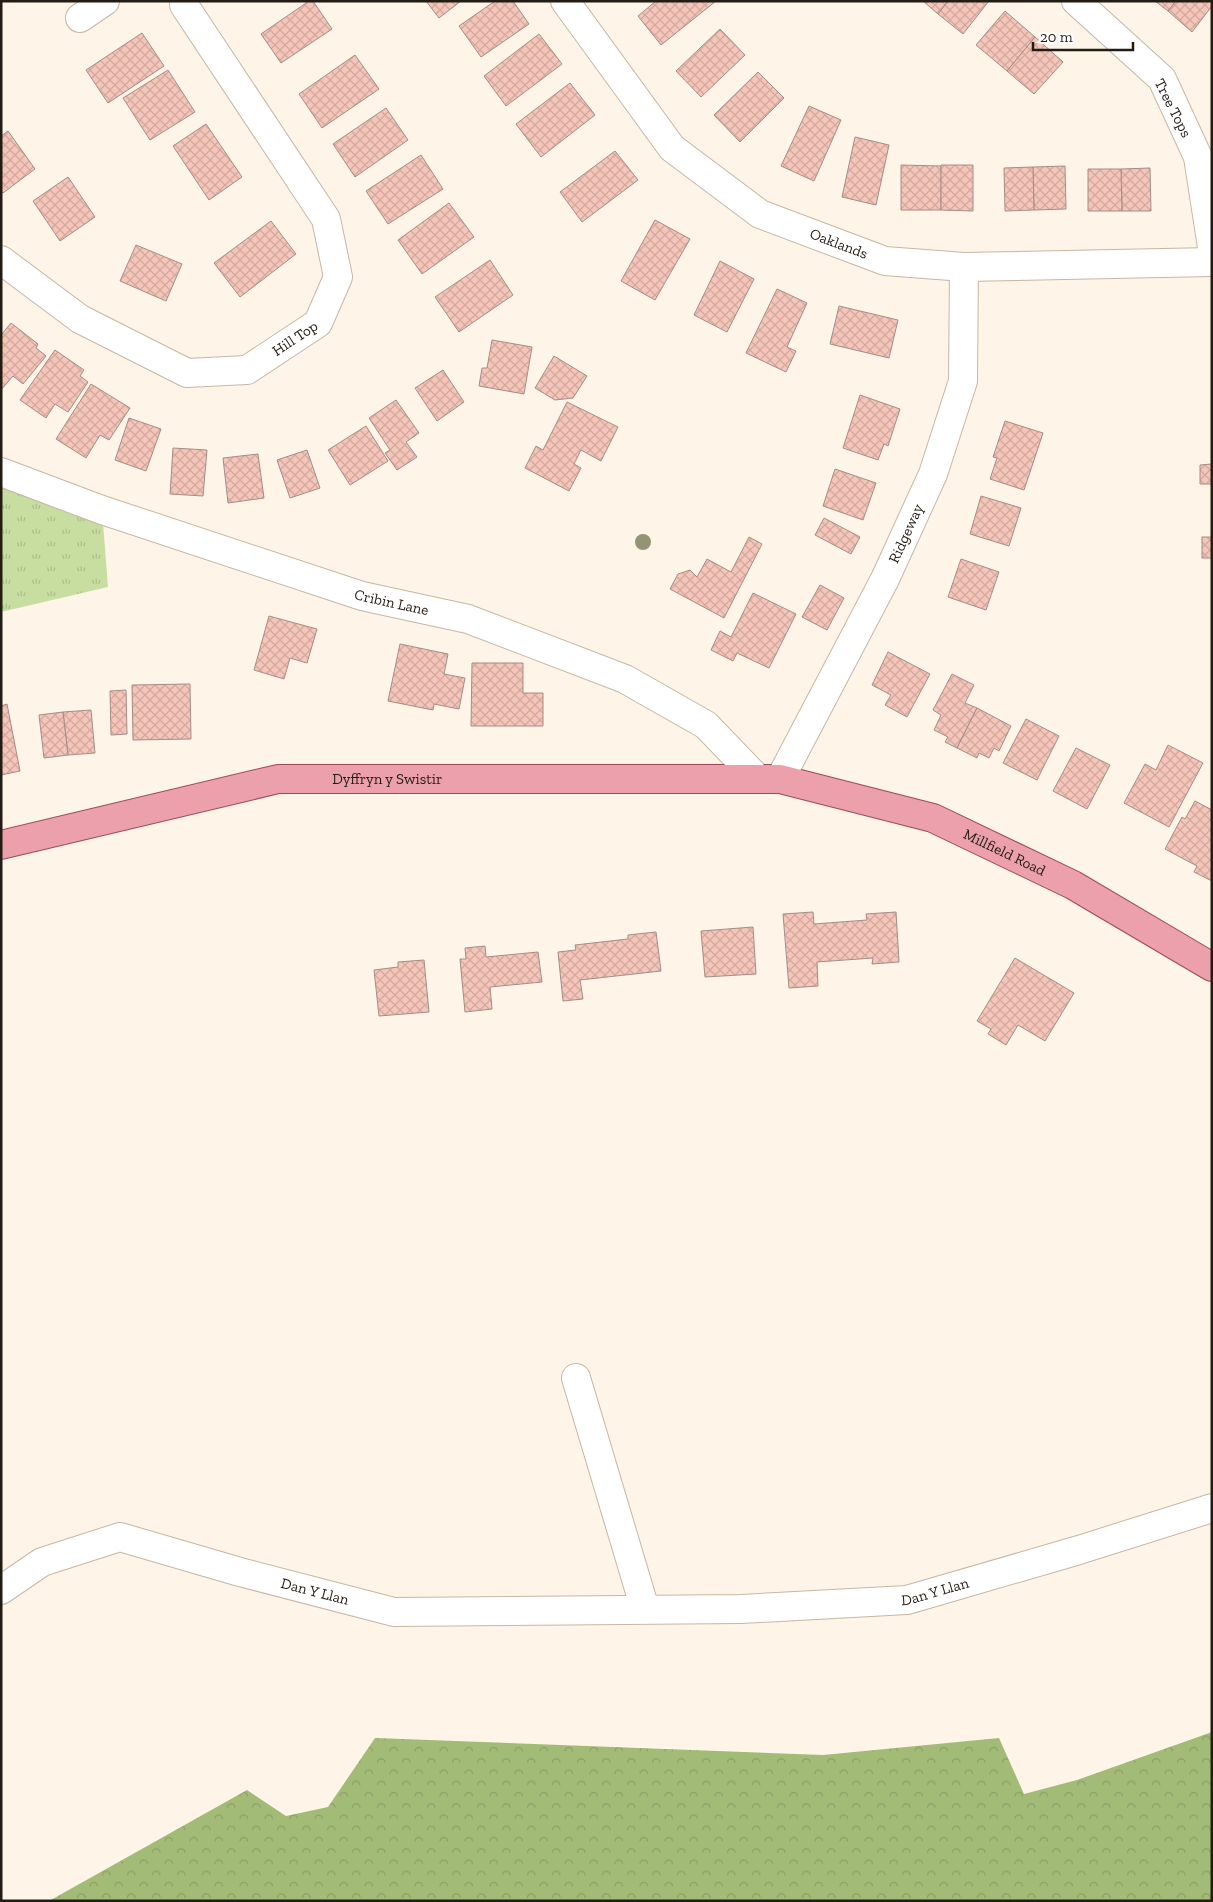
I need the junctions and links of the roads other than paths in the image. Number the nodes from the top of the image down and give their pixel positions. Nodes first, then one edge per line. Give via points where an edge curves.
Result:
1 (105, 1) edge
2 (184, 1) edge
3 (565, 1) edge
4 (1076, 1) edge
5 (80, 18) dead end
6 (1212, 247) edge
7 (1, 260) edge
8 (1212, 262) edge
9 (964, 267) junction
10 (1, 472) edge
11 (769, 778) junction
12 (1, 845) edge
13 (1212, 967) edge
14 (576, 1378) dead end
15 (1212, 1508) edge
16 (1, 1590) edge
17 (645, 1609) junction

1 - 5 street
2 - 7 street, Hill Top via 184,6 326,219 338,277 318,322 247,370 187,373 80,319
3 - 9 street, Oaklands via 672,148 760,214 885,261
4 - 6 street, Tree Tops via 1162,79 1198,157
8 - 9 street, Oaklands
9 - 11 street, Ridgeway via 963,381 932,474 885,579
10 - 11 street, Cribin Lane via 102,510 362,596 468,619 625,679 706,725
11 - 12 main road, Dyffryn y Swistir via 278,779
11 - 13 main road, Millfield Road via 933,818 1073,885
14 - 17 street
15 - 17 street, Dan Y Llan via 908,1600 742,1609
16 - 17 street, Dan Y Llan via 42,1562 120,1538 394,1612

